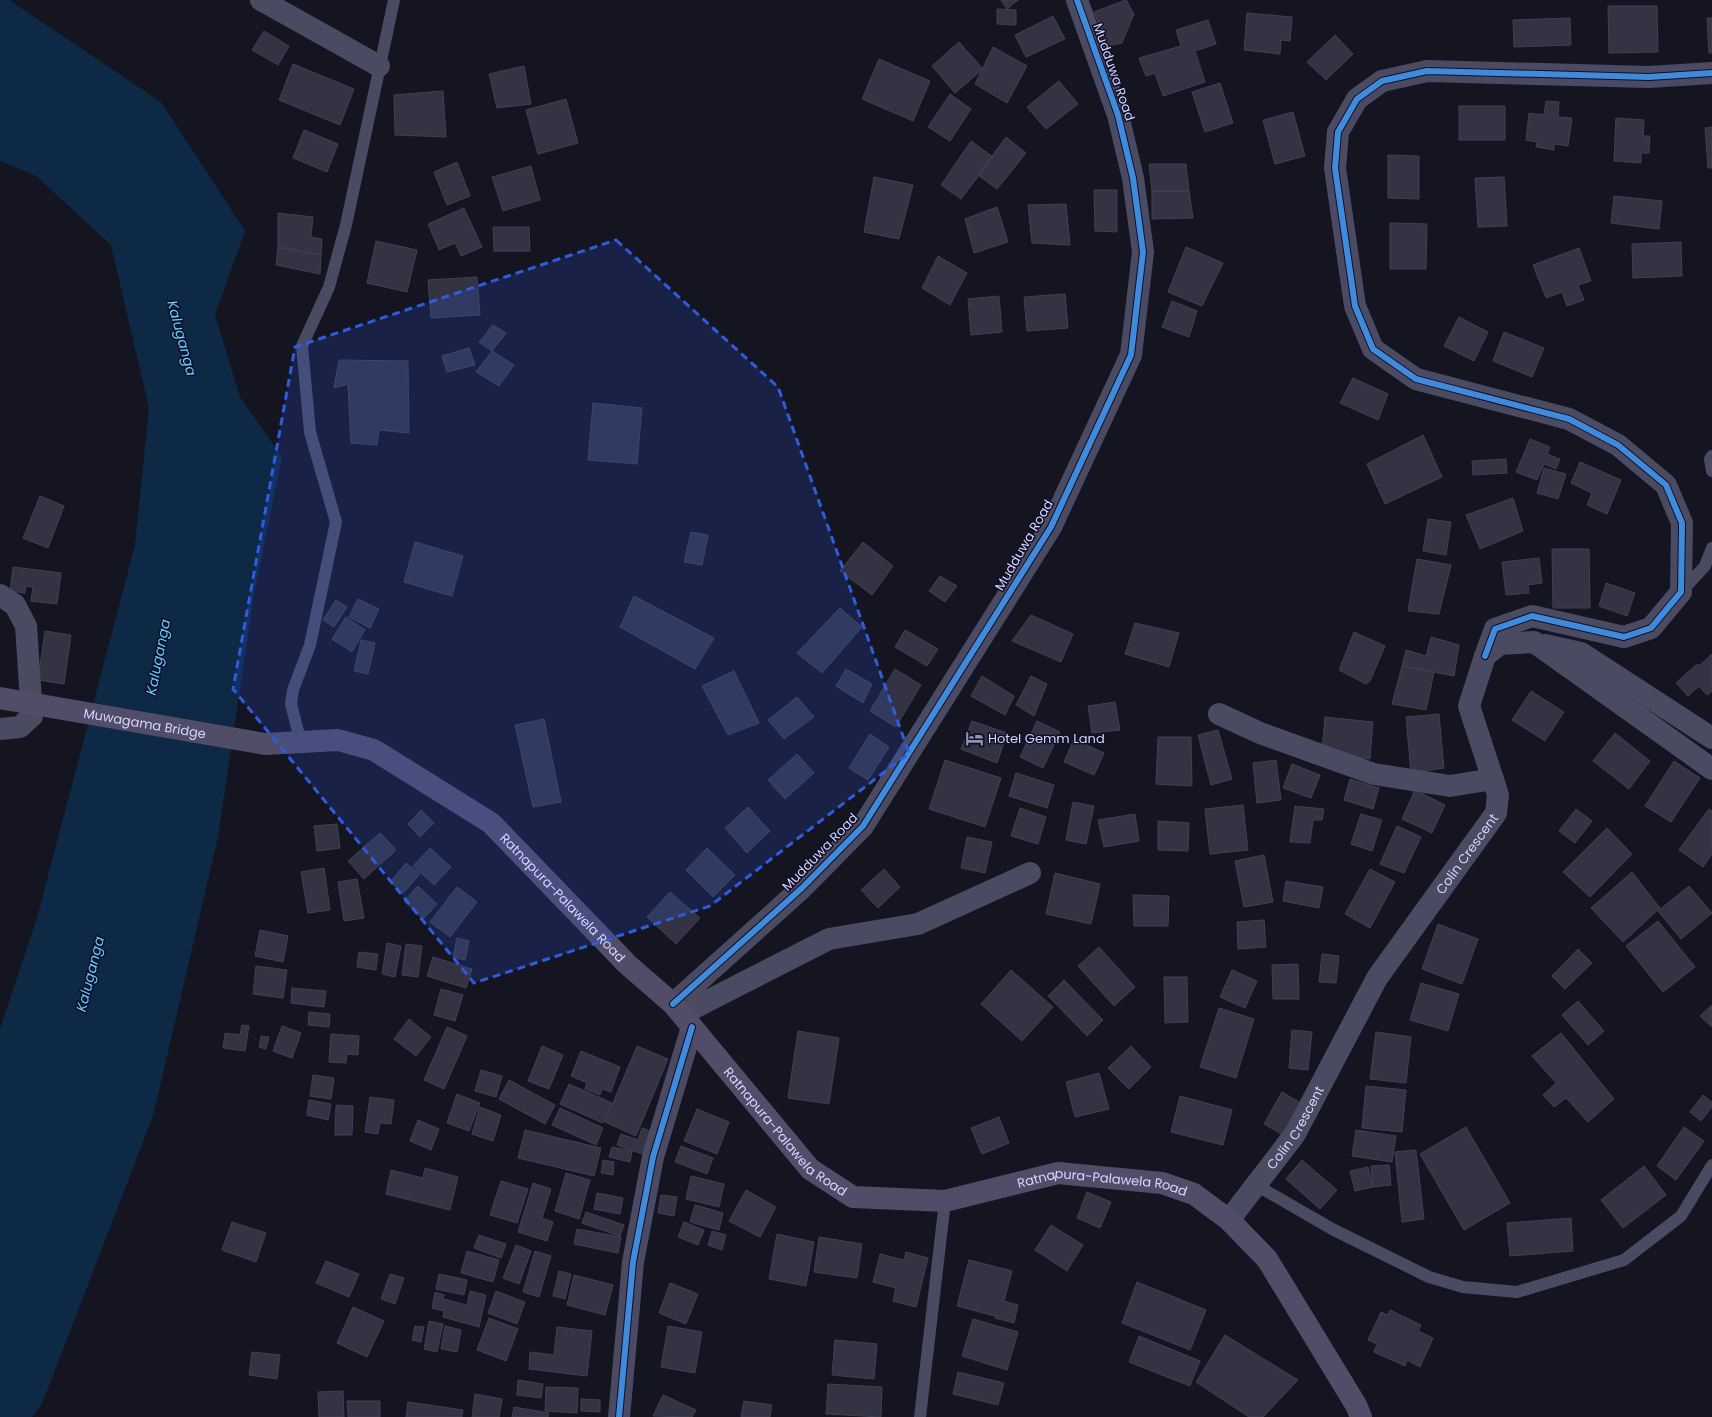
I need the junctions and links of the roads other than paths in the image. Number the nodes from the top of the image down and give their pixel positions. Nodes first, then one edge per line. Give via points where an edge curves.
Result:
1 (261, 0) edge
2 (394, 0) edge
3 (1077, 0) edge
4 (379, 66) junction
5 (1712, 73) edge
6 (1712, 456) edge
7 (1712, 471) edge
8 (1712, 548) edge
9 (1681, 592) junction
10 (0, 595) edge
11 (1534, 642) junction
12 (1485, 656) junction
13 (0, 698) edge
14 (1219, 714) dead end
15 (0, 729) edge
16 (1712, 738) edge
17 (301, 743) junction
18 (264, 744) joint
19 (1712, 769) edge
20 (1493, 779) junction
21 (1030, 873) dead end
22 (683, 1015) junction
23 (1712, 1165) edge
24 (1256, 1185) junction
25 (945, 1201) junction
26 (1229, 1220) junction
27 (619, 1417) edge
28 (920, 1417) edge
29 (1361, 1417) edge

1 - 4 street
2 - 4 lane
3 - 22 street, Mudduwa Road via 1118,115 1133,178 1143,252 1130,355 1051,527 863,826
4 - 17 lane via 346,225 329,287 302,346 310,432 336,522 310,645 293,690 291,704
5 - 9 street via 1649,76 1427,71 1382,81 1357,99 1338,132 1335,168 1355,306 1373,349 1416,379 1569,419 1618,445 1666,486 1682,523
6 - 7 lane
8 - 9 lane via 1705,566
9 - 12 street, Colin Crescent via 1651,628 1624,637 1532,616 1495,629
10 - 15 street via 15,605 26,626 32,716 20,727
11 - 12 street via 1500,644
11 - 16 street via 1581,653
11 - 19 street
12 - 20 street, Colin Crescent via 1469,706
13 - 18 main road, Muwagama Bridge
14 - 20 street via 1260,733 1374,774 1450,786
17 - 18 main road, Ratnapura-Palawela Road
17 - 22 main road, Ratnapura-Palawela Road via 338,740 374,750 491,823 628,965
20 - 24 street, Colin Crescent via 1498,795 1496,813 1377,978 1295,1134
21 - 22 street via 918,924 829,939
22 - 25 main road, Ratnapura-Palawela Road via 810,1169 853,1197
22 - 27 street via 633,1262
23 - 24 lane via 1681,1216 1624,1260 1517,1292 1463,1287 1428,1277 1334,1230
24 - 26 street, Colin Crescent
25 - 26 main road, Ratnapura-Palawela Road via 1058,1173 1162,1183 1194,1194
25 - 28 lane
26 - 29 main road, Ratnapura-Palawela Road via 1266,1259

